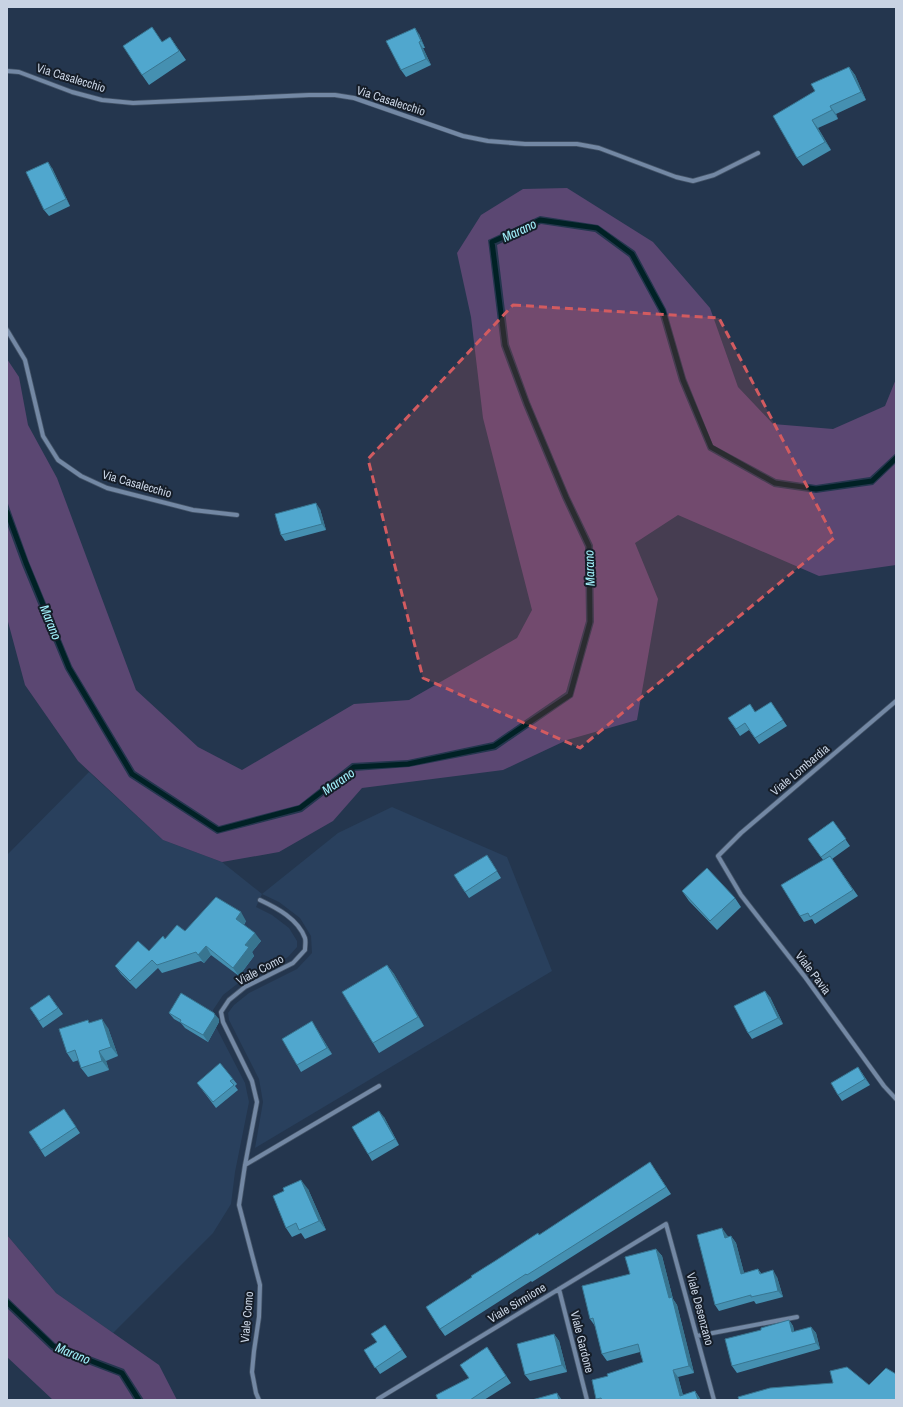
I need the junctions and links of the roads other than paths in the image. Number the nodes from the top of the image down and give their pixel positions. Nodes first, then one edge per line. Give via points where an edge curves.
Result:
1 (7, 71) edge
2 (758, 153) dead end
3 (7, 330) edge
4 (237, 515) dead end
5 (896, 701) edge
6 (718, 856) joint
7 (260, 900) dead end
8 (379, 1086) dead end
9 (896, 1099) edge
10 (245, 1165) junction
11 (666, 1224) joint
12 (559, 1289) junction
13 (797, 1316) dead end
14 (697, 1336) junction
15 (378, 1399) edge
16 (260, 1400) edge
17 (587, 1400) edge
18 (714, 1400) edge

1 - 2 street, Via Casalecchio via 18,72 102,100 133,103 309,95 354,98 463,136 488,141 577,144 599,148 693,181 714,175
3 - 4 street, Via Casalecchio via 25,360 43,436 58,460 81,476 107,488 193,510
5 - 6 street, Viale Lombardia via 741,833
6 - 9 street, Viale Pavia via 741,895
7 - 10 street, Viale Como via 295,922 305,938 305,950 293,963 245,988 229,1000 221,1012 223,1022 252,1080 257,1102
8 - 10 street
10 - 16 street, Viale Como via 239,1205 260,1285 252,1372
11 - 12 street, Viale Sirmione
11 - 14 street, Viale Desenzano
12 - 15 street, Viale Sirmione
12 - 17 street, Viale Gardone
13 - 14 street
14 - 18 street, Viale Desenzano

